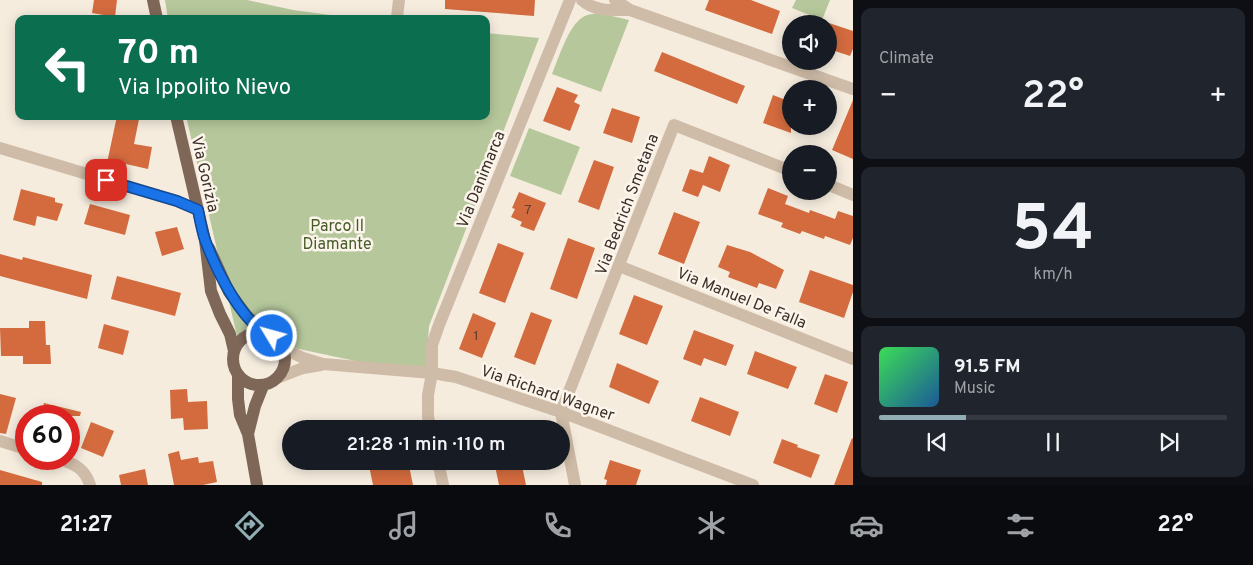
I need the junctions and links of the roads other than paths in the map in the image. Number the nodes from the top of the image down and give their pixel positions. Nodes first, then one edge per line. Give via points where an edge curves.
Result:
1 (153, 0) edge
2 (399, 0) edge
3 (570, 0) edge
4 (615, 0) edge
5 (586, 3) edge
6 (630, 10) junction
7 (155, 15) edge
8 (398, 15) edge
9 (556, 34) junction
10 (853, 89) edge
11 (177, 120) edge
12 (0, 148) edge
13 (782, 167) edge
14 (837, 188) edge
15 (853, 195) edge
16 (198, 210) junction
17 (205, 240) junction
18 (619, 266) junction
19 (264, 333) junction
20 (283, 348) junction
21 (234, 351) junction
22 (853, 359) edge
23 (323, 364) junction
24 (432, 373) junction
25 (238, 375) junction
26 (278, 378) junction
27 (263, 386) junction
28 (561, 412) junction
29 (429, 420) edge
30 (248, 434) junction
31 (0, 441) edge
32 (15, 445) edge
33 (80, 468) edge
34 (440, 470) edge
35 (90, 485) edge
36 (257, 485) edge
37 (443, 485) edge
38 (575, 485) edge
39 (753, 485) edge

1 - 7 main road
2 - 8 street
3 - 9 street, Via Danimarca
4 - 6 street
5 - 6 street via 605,9
5 - 9 street
6 - 10 street
9 - 24 street, Via Danimarca via 439,325 432,345
11 - 16 main road, Via Gorizia
12 - 16 street
13 - 18 street, Via Bedrich Smetana via 674,125
14 - 15 street
16 - 17 main road, Via Gorizia
17 - 19 main road, Via Gorizia via 229,292
17 - 21 main road, Via Gorizia via 211,290
18 - 22 street, Via Manuel De Falla
18 - 28 street, Via Bedrich Smetana
19 - 20 main road via 272,336
19 - 21 main road via 255,333 240,340
20 - 23 street, Via Richard Wagner
20 - 26 main road via 285,364
21 - 25 main road via 232,363
23 - 24 street, Via Richard Wagner
23 - 26 street, Via Richard Wagner
24 - 28 street, Via Richard Wagner
24 - 29 street, Via Danimarca
25 - 27 main road via 247,383
25 - 30 main road via 240,415
26 - 27 main road
27 - 30 main road
28 - 38 street
28 - 39 street, Via Richard Wagner
30 - 36 main road
31 - 32 street
33 - 35 street
34 - 37 street

